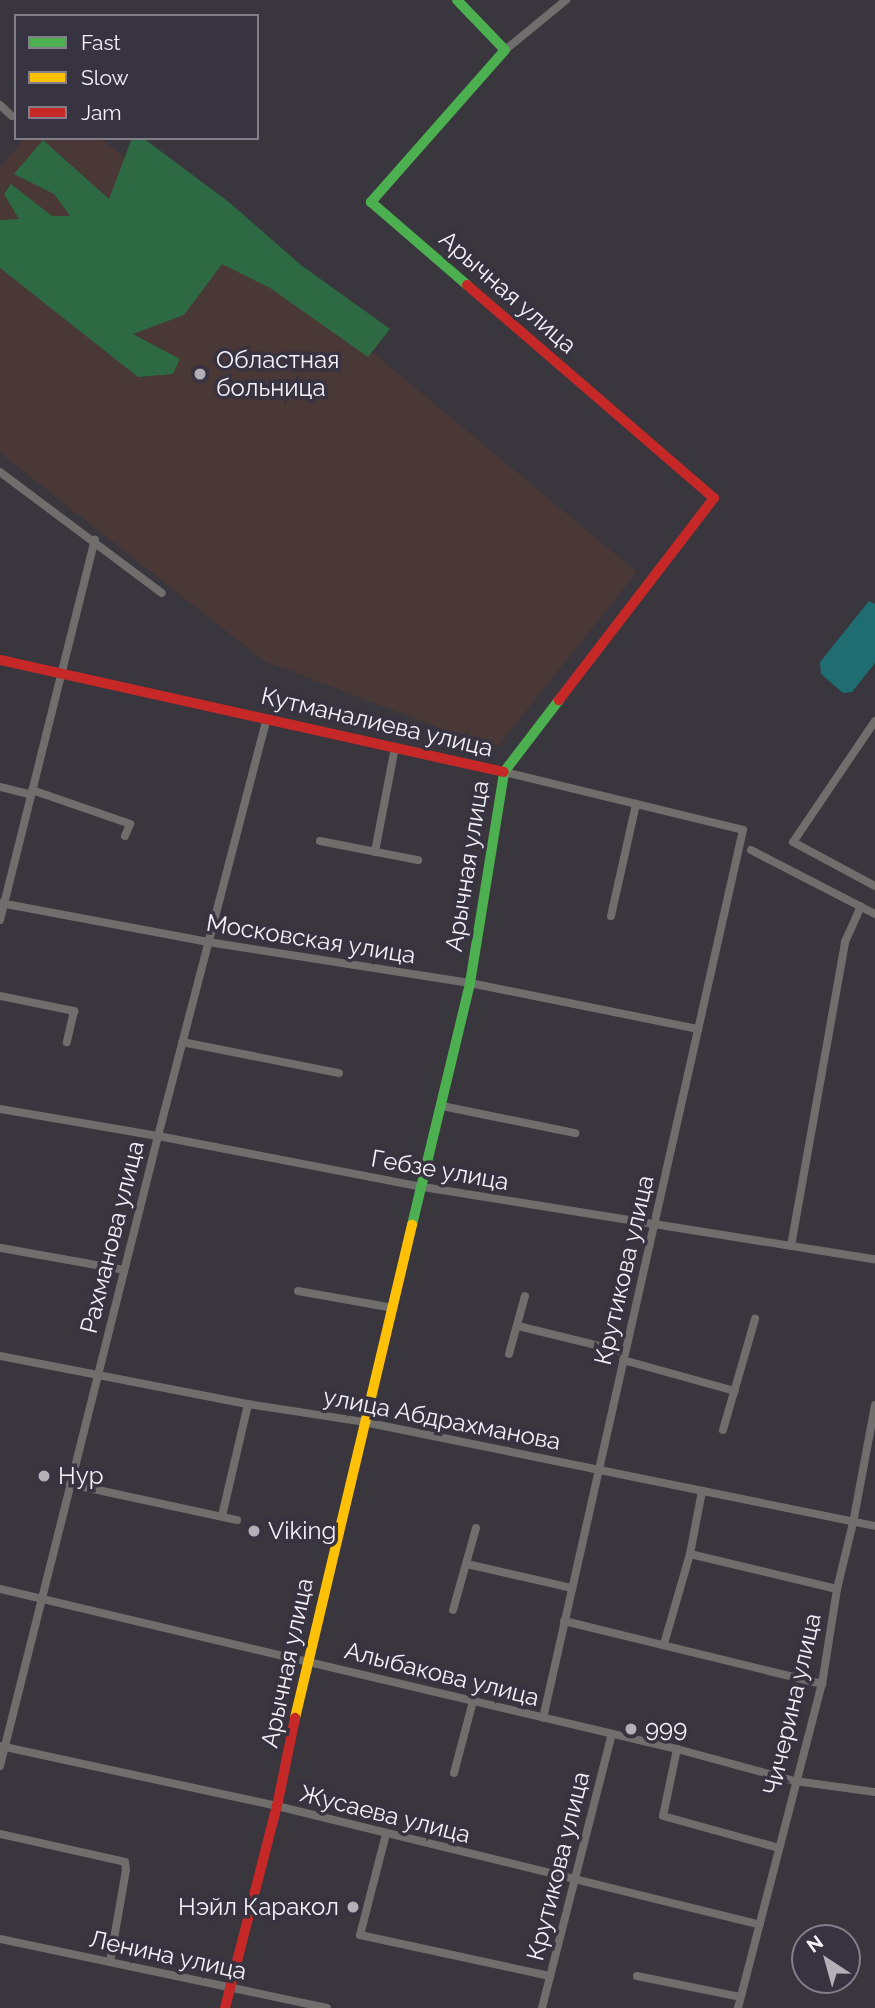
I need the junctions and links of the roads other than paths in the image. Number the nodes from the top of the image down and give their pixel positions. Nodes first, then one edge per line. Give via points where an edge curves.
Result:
1 (457, 0) edge
2 (566, 0) edge
3 (505, 50) junction
4 (0, 105) edge
5 (12, 116) dead end
6 (0, 472) edge
7 (95, 540) junction
8 (162, 593) dead end
9 (0, 660) edge
10 (61, 673) junction
11 (267, 719) junction
12 (875, 721) edge
13 (395, 747) junction
14 (504, 772) junction
15 (0, 787) edge
16 (31, 792) junction
17 (636, 804) junction
18 (743, 830) joint
19 (125, 836) dead end
20 (320, 841) dead end
21 (751, 850) dead end
22 (375, 852) junction
23 (418, 860) dead end
24 (875, 886) edge
25 (2, 903) edge
26 (861, 906) junction
27 (875, 915) edge
28 (611, 916) dead end
29 (0, 920) edge
30 (208, 942) junction
31 (470, 983) junction
32 (0, 996) edge
33 (698, 1029) junction
34 (67, 1042) dead end
35 (182, 1042) junction
36 (339, 1073) dead end
37 (442, 1106) junction
38 (0, 1110) edge
39 (575, 1133) dead end
40 (158, 1136) junction
41 (423, 1187) junction
42 (654, 1225) junction
43 (791, 1246) junction
44 (1, 1248) edge
45 (875, 1259) edge
46 (124, 1270) junction
47 (298, 1291) dead end
48 (525, 1296) dead end
49 (393, 1308) junction
50 (755, 1319) dead end
51 (518, 1326) junction
52 (509, 1354) dead end
53 (0, 1356) edge
54 (624, 1356) junction
55 (98, 1374) junction
56 (735, 1391) junction
57 (248, 1404) junction
58 (875, 1405) edge
59 (364, 1422) junction
60 (723, 1430) dead end
61 (598, 1469) junction
62 (70, 1484) junction
63 (702, 1491) junction
64 (222, 1516) junction
65 (237, 1520) dead end
66 (853, 1523) junction
67 (875, 1526) edge
68 (476, 1528) dead end
69 (690, 1554) junction
70 (467, 1564) junction
71 (572, 1588) junction
72 (0, 1589) edge
73 (837, 1589) junction
74 (42, 1598) junction
75 (453, 1610) dead end
76 (564, 1621) junction
77 (664, 1644) junction
78 (307, 1661) junction
79 (822, 1684) junction
80 (473, 1701) junction
81 (542, 1718) junction
82 (612, 1734) junction
83 (2, 1747) edge
84 (677, 1749) junction
85 (0, 1766) edge
86 (454, 1773) dead end
87 (795, 1781) junction
88 (875, 1792) edge
89 (277, 1806) junction
90 (386, 1834) junction
91 (0, 1835) edge
92 (779, 1848) junction
93 (573, 1881) junction
94 (760, 1925) junction
95 (0, 1939) edge
96 (110, 1962) junction
97 (550, 1976) junction
98 (637, 1976) dead end
99 (229, 1988) junction
100 (740, 1997) junction
101 (225, 2008) edge
102 (327, 2008) edge
103 (542, 2008) edge
104 (737, 2008) edge

1 - 3 street
2 - 3 street
3 - 14 street, Арычная улица via 371,202 714,498
4 - 5 street
6 - 7 street
7 - 8 street
7 - 10 street
9 - 10 street, Кутманалиева улица
10 - 11 street, Кутманалиева улица
10 - 16 street
11 - 13 street, Кутманалиева улица
11 - 30 street, Рахманова улица
12 - 24 street via 793,842
13 - 14 street, Кутманалиева улица
13 - 22 street
14 - 17 street, Кутманалиева улица
14 - 31 street, Арычная улица
15 - 16 street
16 - 19 street via 130,824
16 - 25 street
17 - 18 street, Кутманалиева улица
17 - 28 street
18 - 33 street, Крутикова улица
20 - 22 street
21 - 26 street
22 - 23 street
25 - 29 street
25 - 30 street, Московская улица
26 - 27 street
26 - 43 street via 842,954
30 - 31 street, Московская улица
30 - 35 street, Рахманова улица
31 - 33 street, Московская улица
31 - 37 street, Арычная улица
32 - 34 street via 74,1011
33 - 42 street, Крутикова улица
35 - 36 street
35 - 40 street, Рахманова улица
37 - 39 street
37 - 41 street, Арычная улица
38 - 40 street, Гебзе улица
40 - 41 street, Гебзе улица
40 - 46 street, Рахманова улица
41 - 42 street, Гебзе улица
41 - 49 street, Арычная улица
42 - 43 street, Гебзе улица
42 - 54 street, Крутикова улица
43 - 45 street, Гебзе улица
44 - 46 street
46 - 55 street, Рахманова улица
47 - 49 street
48 - 51 street
49 - 59 street, Арычная улица
50 - 56 street
51 - 52 street
51 - 54 street
53 - 55 street, улица Абдрахманова
54 - 56 street
54 - 61 street, Крутикова улица
55 - 57 street, улица Абдрахманова
55 - 62 street, Рахманова улица
56 - 60 street
57 - 59 street, улица Абдрахманова
57 - 64 street
58 - 66 street, Чичерина улица
59 - 61 street, улица Абдрахманова
59 - 78 street, Арычная улица
61 - 63 street, улица Абдрахманова
61 - 71 street, Крутикова улица
62 - 64 street
62 - 74 street, Рахманова улица
63 - 66 street, улица Абдрахманова
63 - 69 street
64 - 65 street
66 - 67 street, улица Абдрахманова
66 - 73 street, Чичерина улица
68 - 70 street
69 - 73 street
69 - 77 street
70 - 71 street
70 - 75 street
71 - 76 street, Крутикова улица
72 - 74 street, Алыбакова улица
73 - 79 street, Чичерина улица
74 - 78 street, Алыбакова улица
74 - 83 street, Рахманова улица
76 - 77 street
76 - 81 street, Крутикова улица
77 - 79 street
78 - 80 street, Алыбакова улица
78 - 89 street, Арычная улица
79 - 87 street, Чичерина улица
80 - 81 street, Алыбакова улица
80 - 86 street
81 - 82 street, Алыбакова улица
82 - 84 street, Алыбакова улица
82 - 93 street, Крутикова улица
83 - 85 street, Рахманова улица
83 - 89 street, Жусаева улица
84 - 87 street, Алыбакова улица
84 - 92 street via 663,1816
87 - 88 street, Алыбакова улица
87 - 92 street, Чичерина улица
89 - 90 street, Жусаева улица
89 - 99 street, Арычная улица
90 - 93 street, Жусаева улица
90 - 97 street via 360,1935
91 - 96 street via 125,1861
92 - 94 street, Чичерина улица
93 - 94 street, Жусаева улица
93 - 97 street, Крутикова улица
94 - 100 street, Чичерина улица
95 - 96 street, Ленина улица
96 - 99 street, Ленина улица
97 - 103 street, Крутикова улица
98 - 100 street
99 - 101 street, Арычная улица
99 - 102 street, Ленина улица
100 - 104 street, Чичерина улица

